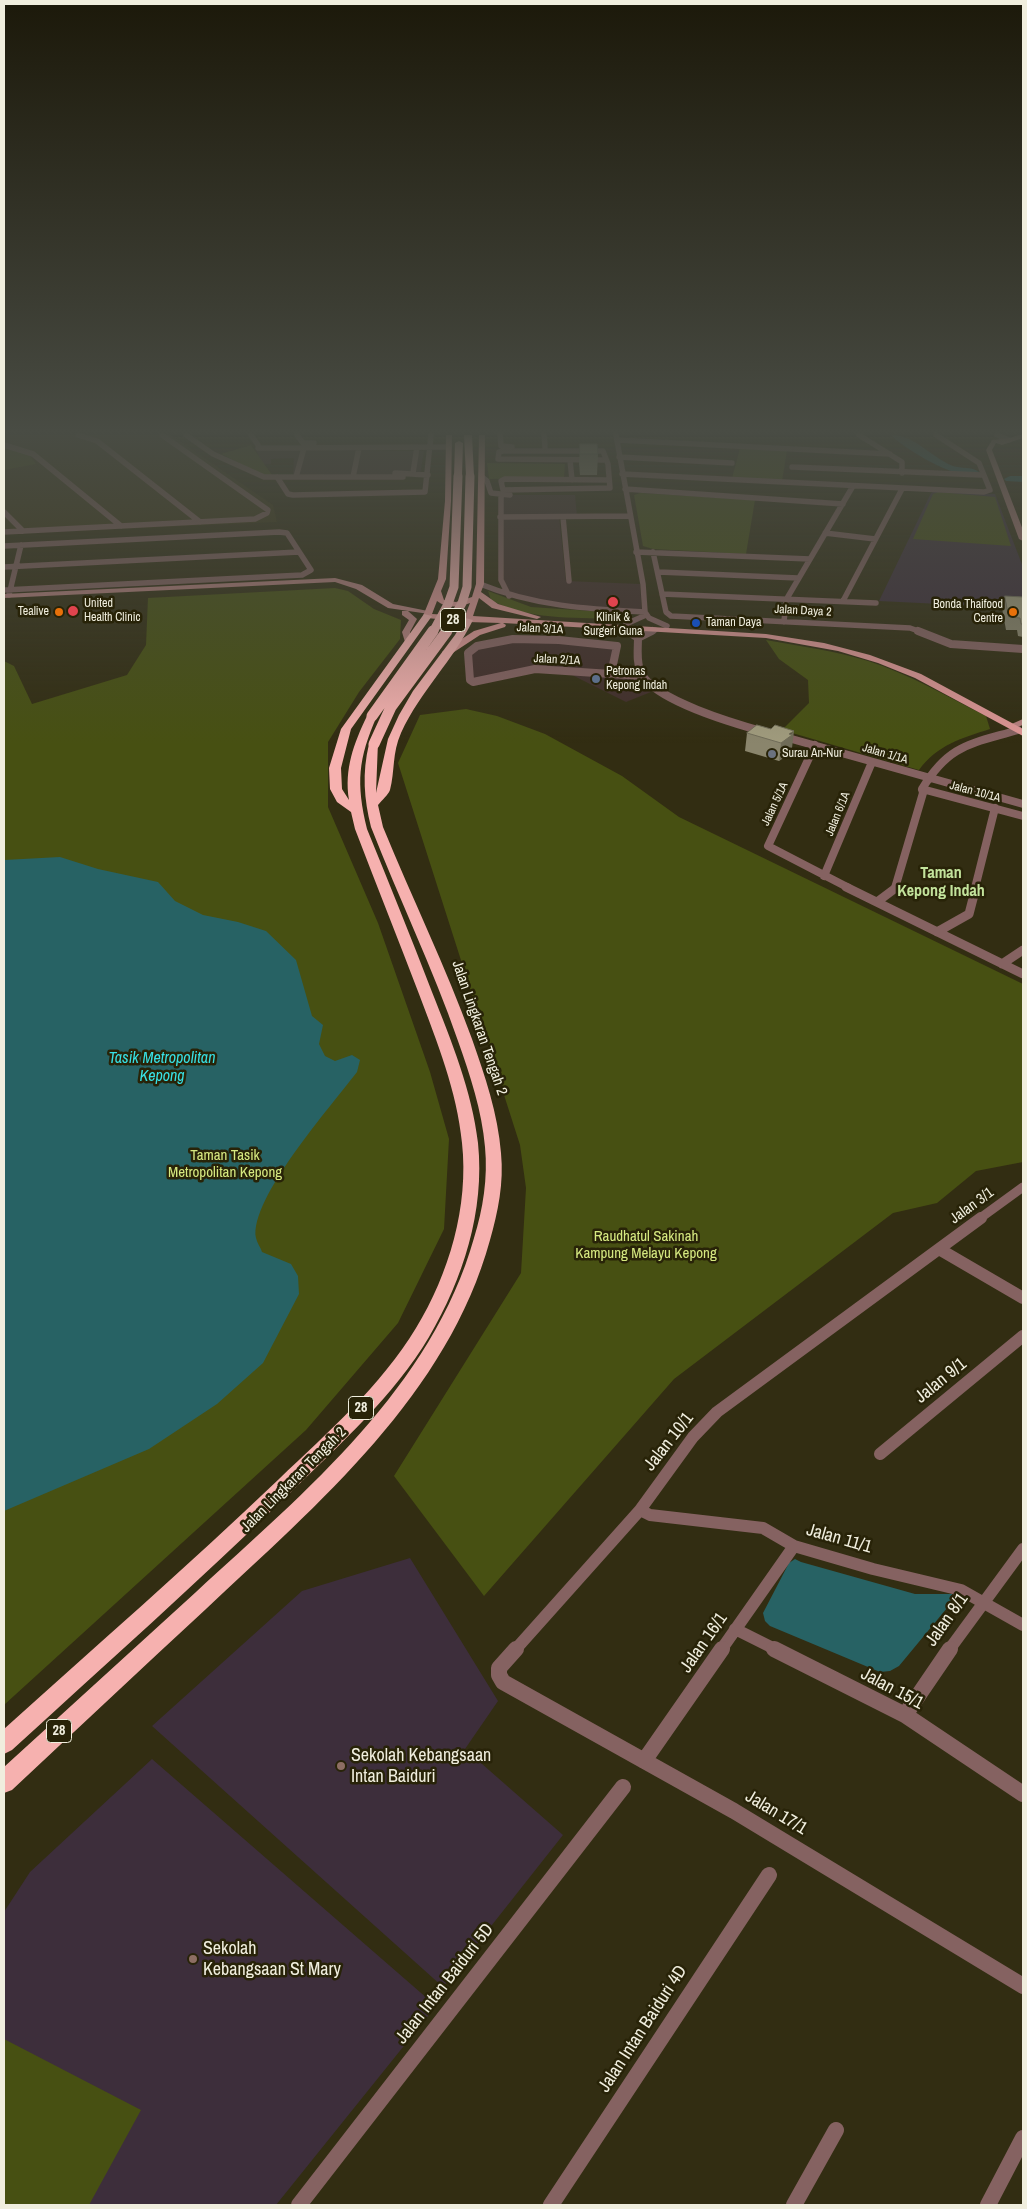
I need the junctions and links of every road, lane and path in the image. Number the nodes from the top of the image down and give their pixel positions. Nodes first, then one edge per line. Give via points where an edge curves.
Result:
1 (158, 538) edge
2 (290, 538) edge
3 (445, 538) edge
4 (456, 538) edge
5 (468, 538) edge
6 (480, 538) edge
7 (500, 538) edge
8 (564, 538) edge
9 (634, 538) edge
10 (823, 538) edge
11 (862, 538) edge
12 (876, 540) joint
13 (21, 545) junction
14 (4, 546) edge
15 (299, 552) junction
16 (636, 552) junction
17 (653, 552) junction
18 (810, 559) junction
19 (4, 567) edge
20 (17, 567) junction
21 (659, 572) junction
22 (798, 578) junction
23 (569, 581) dead end
24 (334, 582) junction
25 (478, 591) junction
26 (438, 592) junction
27 (6, 594) edge
28 (662, 594) junction
29 (509, 596) junction
30 (786, 600) junction
31 (843, 602) junction
32 (876, 603) dead end
33 (405, 613) junction
34 (428, 614) junction
35 (645, 614) junction
36 (469, 617) junction
37 (542, 621) junction
38 (784, 622) junction
39 (625, 626) junction
40 (667, 626) junction
41 (655, 630) junction
42 (460, 636) junction
43 (412, 638) junction
44 (638, 638) junction
45 (1023, 649) edge
46 (444, 655) junction
47 (611, 674) junction
48 (642, 676) junction
49 (473, 682) joint
50 (992, 715) junction
51 (1021, 728) edge
52 (998, 734) junction
53 (815, 746) junction
54 (872, 762) junction
55 (929, 778) junction
56 (925, 791) junction
57 (1023, 804) edge
58 (364, 808) junction
59 (995, 808) junction
60 (1023, 816) edge
61 (824, 876) junction
62 (877, 902) junction
63 (938, 932) junction
64 (1023, 950) edge
65 (1002, 964) junction
66 (1023, 974) edge
67 (1023, 1187) edge
68 (939, 1249) junction
69 (1023, 1298) edge
70 (1023, 1336) edge
71 (880, 1454) dead end
72 (640, 1510) junction
73 (794, 1546) junction
74 (1023, 1549) edge
75 (983, 1601) junction
76 (1023, 1625) edge
77 (735, 1630) junction
78 (503, 1682) joint
79 (905, 1715) junction
80 (4, 1743) edge
81 (644, 1761) junction
82 (4, 1782) edge
83 (623, 1787) dead end
84 (1023, 1794) edge
85 (769, 1875) dead end
86 (1023, 1986) edge
87 (836, 2130) dead end
88 (1023, 2138) edge
89 (299, 2205) edge
90 (551, 2205) edge
91 (794, 2205) edge
92 (988, 2205) edge

1 - 13 street
2 - 15 street
3 - 26 main road
4 - 58 highway, Jalan Lingkaran Tengah 2 / 28, bridge via 454,587 450,602 434,629 380,701 359,743 352,774
5 - 58 highway, Jalan Lingkaran Tengah 2 / 28, bridge via 467,587 463,602 447,631 394,702 374,744
6 - 25 main road
7 - 29 street via 501,580
8 - 23 street
9 - 16 street
10 - 18 street
11 - 12 street
12 - 31 street
13 - 14 street
13 - 20 street
15 - 20 street
15 - 27 street via 311,570 308,573
16 - 17 street
16 - 35 street
17 - 18 street
17 - 21 street
18 - 22 street
19 - 20 street
20 - 27 street
21 - 22 street
21 - 28 street
22 - 30 street
24 - 27 street
24 - 33 street via 353,589 375,604
24 - 34 street via 360,587 391,606
25 - 26 main road via 464,603 450,604 441,601
25 - 29 street
25 - 36 main road
25 - 37 main road via 495,606
26 - 34 main road
28 - 30 street
28 - 38 street, Jalan Daya 2 via 666,612 676,616
29 - 35 street via 550,607
30 - 31 street
30 - 38 street
31 - 32 street
33 - 34 street
33 - 43 street via 413,619 406,632
34 - 36 main road
34 - 43 highway
35 - 39 street
35 - 40 street
36 - 37 main road
36 - 42 highway
37 - 39 main road
37 - 46 main road via 494,627 469,637
38 - 45 street, Jalan Daya 2 via 910,628 951,644
39 - 40 main road
39 - 41 main road
39 - 44 street
40 - 51 main road via 775,633 871,652 922,672
41 - 44 street
41 - 50 main road via 766,636 865,656 901,669
42 - 43 highway via 456,631 441,627 426,629
42 - 46 highway
43 - 58 highway via 354,714 342,741 335,768 336,789 341,800
44 - 48 street
46 - 58 highway via 404,715 393,739 384,791
47 - 48 street, Jalan 2/1A
47 - 49 street, Jalan 2/1A via 535,669
47 - 49 street, Jalan 3/1A via 615,645 516,638 468,651 470,680
48 - 53 street, Jalan 1/1A via 676,700 745,726
50 - 51 main road
50 - 52 main road via 998,725
51 - 52 main road
51 - 52 street
52 - 55 street via 944,756
53 - 54 street, Jalan 1/1A
53 - 61 street, Jalan 5/1A via 768,846
54 - 55 street, Jalan 1/1A
54 - 61 street, Jalan 6/1A
55 - 56 street via 933,782
55 - 57 street, Jalan 1/1A
56 - 59 street, Jalan 10/1A
56 - 62 street via 897,886
58 - 80 highway, Jalan Lingkaran Tengah 2 / 28 via 361,830 444,1040 461,1094 470,1144 470,1190 461,1246 439,1302 420,1335 350,1421 261,1510
58 - 82 highway, Jalan Lingkaran Tengah 2 / 28 via 393,867 463,1036 481,1092 493,1142 494,1179 483,1247 459,1308 441,1340 371,1433 278,1528
59 - 60 street, Jalan 10/1A
59 - 63 street via 968,914
61 - 62 street
62 - 63 street
63 - 65 street
64 - 65 street
65 - 66 street
67 - 68 street, Jalan 3/1
68 - 69 street
68 - 72 street, Jalan 10/1 via 717,1412 693,1437
70 - 71 street, Jalan 9/1
72 - 73 street, Jalan 11/1 via 650,1515 763,1528
72 - 78 street, Jalan 10/1 via 499,1668
73 - 75 street, Jalan 11/1 via 961,1590
73 - 77 street, Jalan 16/1
74 - 75 street, Jalan 8/1
75 - 76 street, Jalan 11/1
75 - 79 street, Jalan 8/1
77 - 79 street, Jalan 15/1
77 - 81 street, Jalan 16/1
78 - 81 street, Jalan 17/1
79 - 84 street, Jalan 15/1
81 - 86 street, Jalan 17/1 via 734,1811
83 - 89 street, Jalan Intan Baiduri 5D
85 - 90 street, Jalan Intan Baiduri 4D
87 - 91 street
88 - 92 street

